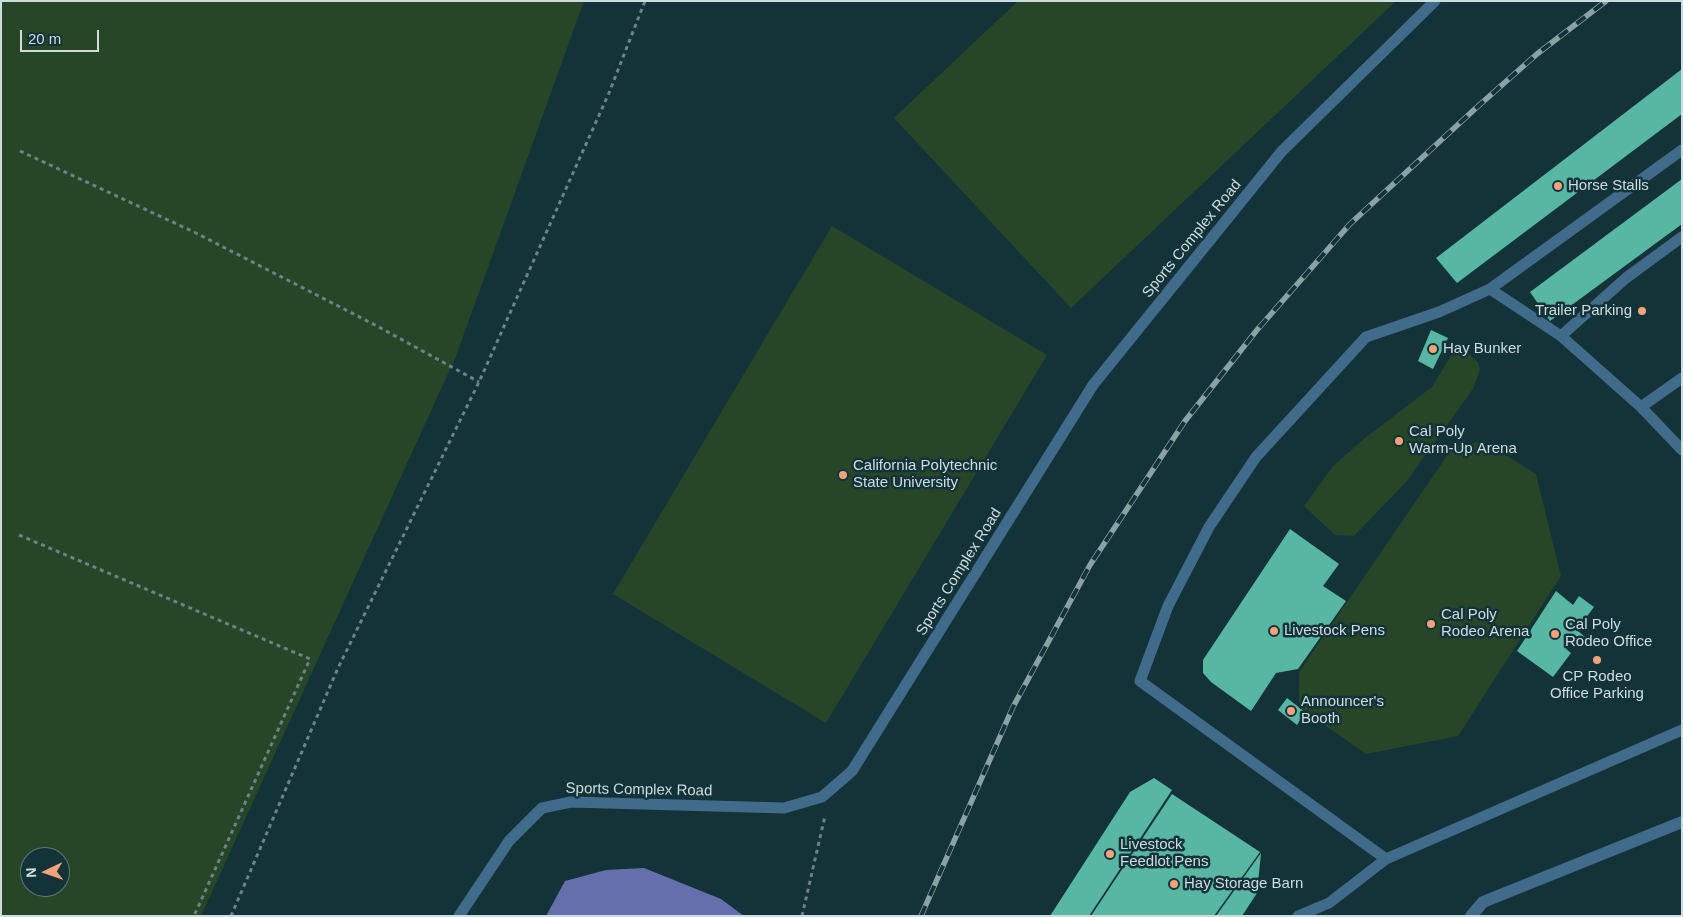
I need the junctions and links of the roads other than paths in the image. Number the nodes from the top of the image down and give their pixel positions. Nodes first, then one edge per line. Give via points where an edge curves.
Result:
1 (1434, 1) edge
2 (1682, 150) edge
3 (1682, 236) edge
4 (1490, 289) junction
5 (1561, 336) junction
6 (1682, 378) edge
7 (1641, 407) junction
8 (1682, 450) edge
9 (1682, 730) edge
10 (1682, 822) edge
11 (1386, 859) junction
12 (1329, 903) junction
13 (459, 916) edge
14 (1298, 916) edge
15 (1324, 916) edge
16 (1471, 916) edge

1 - 13 lane, Sports Complex Road via 1282,150 1093,385 852,771 822,797 784,808 571,802 542,808 509,841
2 - 4 lane
3 - 5 lane via 1626,278
4 - 5 lane
4 - 11 lane via 1439,312 1366,337 1256,457 1210,527 1168,606 1140,681
5 - 7 lane
6 - 7 lane
7 - 8 lane
9 - 11 lane
10 - 16 street via 1483,902
11 - 12 lane
12 - 14 lane
12 - 15 lane

